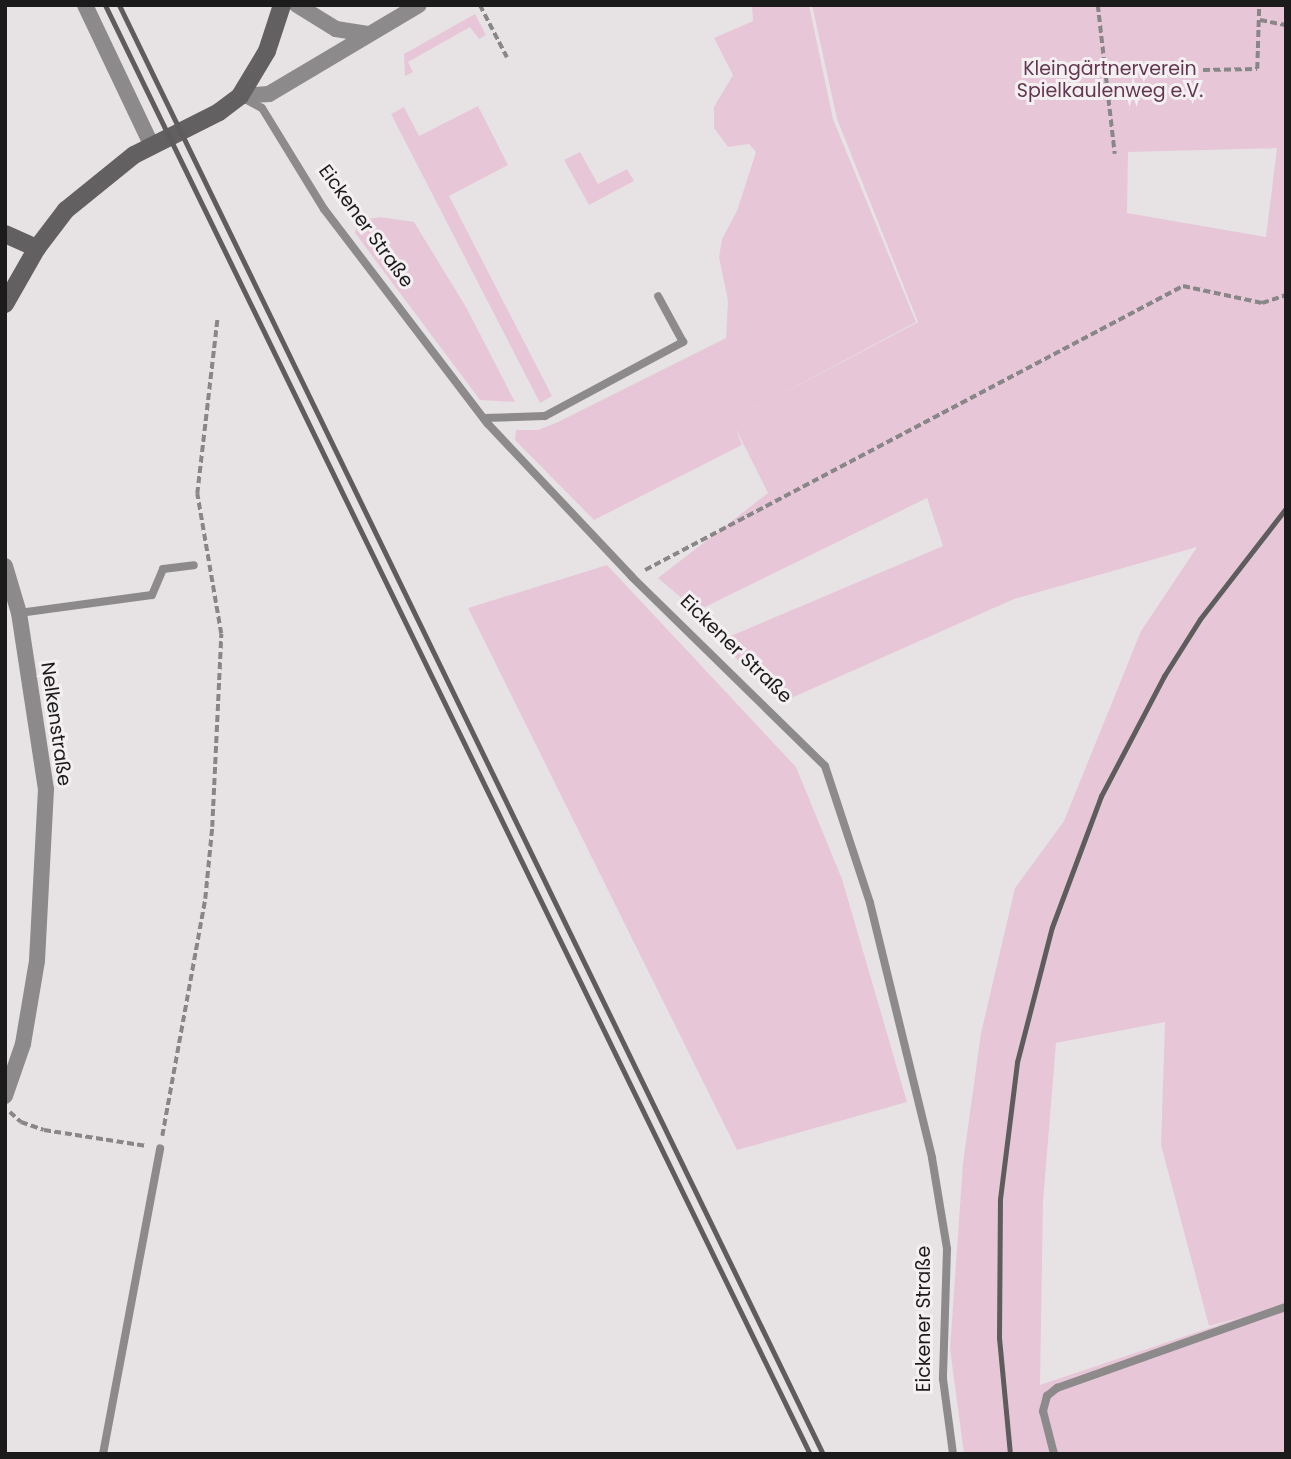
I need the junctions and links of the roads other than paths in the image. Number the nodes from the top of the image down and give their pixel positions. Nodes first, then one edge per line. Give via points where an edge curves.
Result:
1 (85, 5) edge
2 (282, 5) edge
3 (297, 5) edge
4 (419, 5) edge
5 (368, 34) junction
6 (240, 96) junction
7 (151, 144) junction
8 (5, 234) edge
9 (37, 248) junction
10 (5, 264) edge
11 (21, 275) junction
12 (658, 296) dead end
13 (5, 304) edge
14 (484, 418) junction
15 (194, 565) dead end
16 (5, 566) edge
17 (19, 613) junction
18 (5, 1096) edge
19 (160, 1147) road end
20 (1286, 1307) edge
21 (103, 1454) edge
22 (953, 1454) edge
23 (1055, 1454) edge

1 - 7 street
2 - 6 street via 267,51
3 - 5 street via 336,29
4 - 5 street
5 - 6 street via 269,94
6 - 7 street via 219,112
6 - 14 lane, Eickener Straße via 262,108 324,209
7 - 9 street via 66,210
8 - 9 street
9 - 11 street
10 - 11 street
11 - 13 street
12 - 14 lane via 683,342 545,416
14 - 22 lane, Eickener Straße via 632,577 825,766 870,903 932,1158 947,1249 943,1379
15 - 17 lane via 163,569 152,595
16 - 17 street, Nelkenstraße
17 - 18 street, Nelkenstraße via 46,789 37,961 23,1044
19 - 21 lane
20 - 23 lane via 1057,1388 1046,1396 1043,1411

